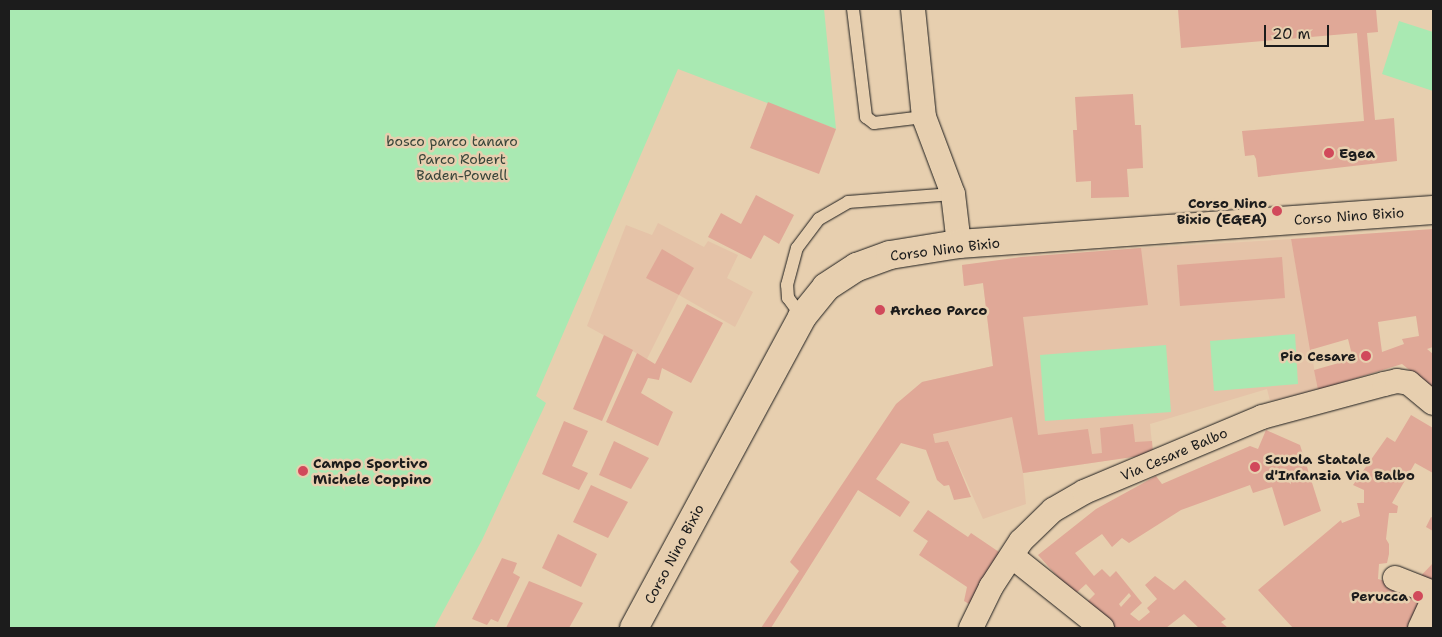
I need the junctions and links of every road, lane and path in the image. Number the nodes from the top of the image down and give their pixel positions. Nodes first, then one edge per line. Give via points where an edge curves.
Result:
1 (854, 9) edge
2 (913, 9) edge
3 (924, 117) junction
4 (953, 194) junction
5 (1433, 210) edge
6 (959, 244) junction
7 (802, 317) junction
8 (1433, 403) edge
9 (1013, 557) junction
10 (1395, 578) dead end
11 (1433, 593) edge
12 (1433, 600) edge
13 (634, 628) edge
14 (971, 628) edge
15 (1102, 628) edge
16 (1420, 628) edge

1 - 3 lane via 866,117 874,123
2 - 3 street
3 - 4 street
4 - 6 street
4 - 7 lane via 848,202 819,219 797,248 787,286 788,298
5 - 6 main road, Corso Nino Bixio
6 - 7 main road, Corso Nino Bixio via 890,254 857,267 826,287
7 - 13 main road, Corso Nino Bixio
8 - 9 street, Via Cesare Balbo via 1409,383 1397,381 1262,416 1084,492 1053,510 1021,541
9 - 14 street, Via Cesare Balbo via 991,587
9 - 15 street
10 - 11 street
12 - 16 street

